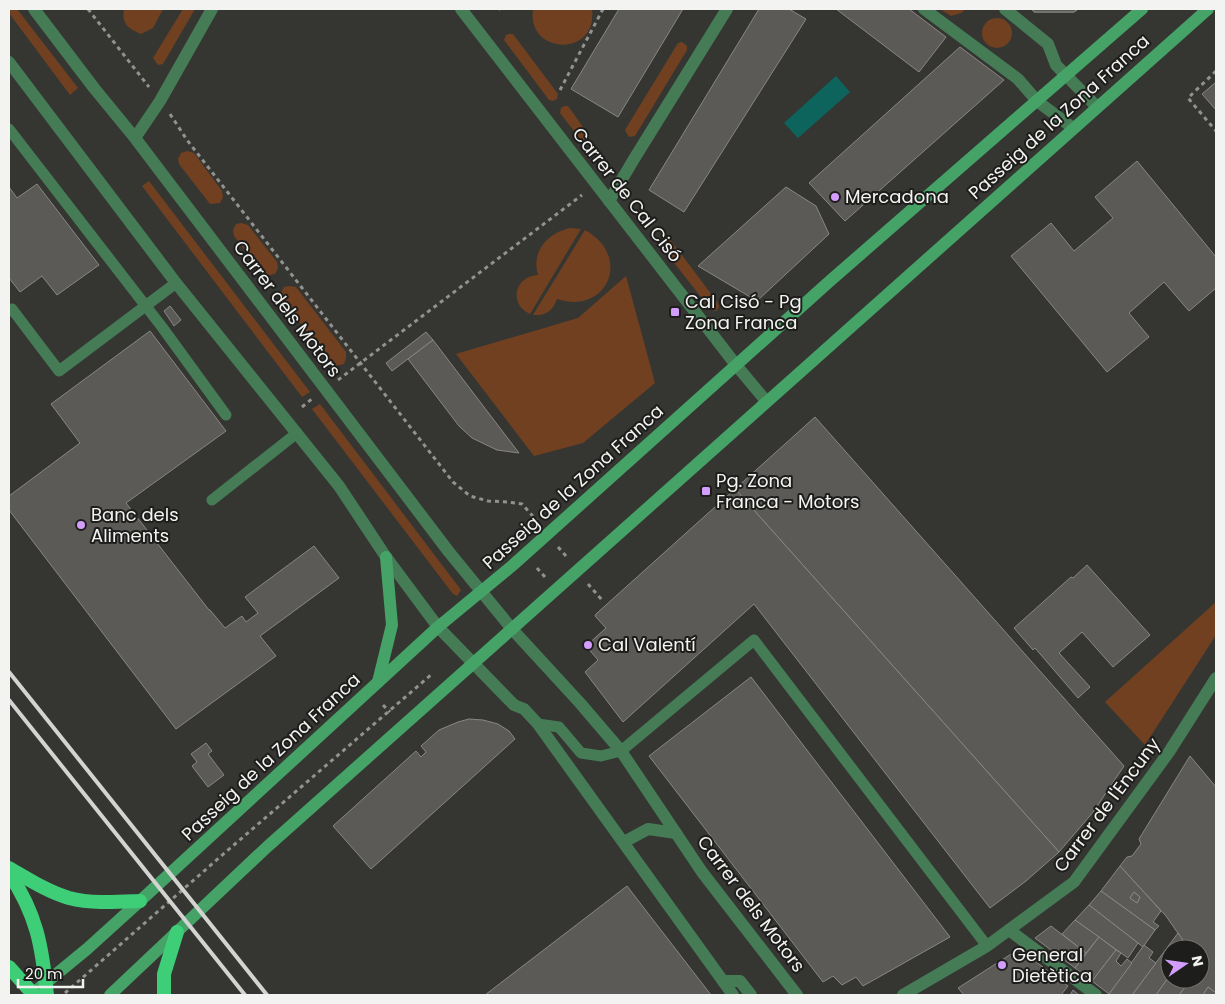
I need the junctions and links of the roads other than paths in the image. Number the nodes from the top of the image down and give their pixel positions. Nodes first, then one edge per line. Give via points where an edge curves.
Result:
1 (34, 9) edge
2 (212, 9) edge
3 (461, 9) edge
4 (727, 9) edge
5 (924, 9) edge
6 (1005, 9) edge
7 (1142, 9) edge
8 (1208, 9) edge
9 (10, 65) edge
10 (1066, 75) junction
11 (1038, 101) junction
12 (1097, 107) junction
13 (1073, 128) junction
14 (9, 129) edge
15 (135, 138) junction
16 (609, 202) junction
17 (176, 283) junction
18 (146, 306) junction
19 (9, 311) edge
20 (736, 365) junction
21 (766, 402) junction
22 (226, 415) dead end
23 (296, 433) junction
24 (212, 500) dead end
25 (386, 557) junction
26 (481, 592) junction
27 (438, 627) junction
28 (512, 629) junction
29 (473, 664) junction
30 (1216, 678) edge
31 (378, 682) junction
32 (538, 724) junction
33 (621, 751) junction
34 (676, 833) junction
35 (624, 842) junction
36 (9, 868) edge
37 (9, 873) edge
38 (140, 901) junction
39 (1009, 930) junction
40 (177, 932) junction
41 (987, 946) junction
42 (9, 967) edge
43 (723, 981) junction
44 (46, 989) edge
45 (33, 995) edge
46 (110, 995) edge
47 (164, 995) edge
48 (733, 995) edge
49 (751, 995) edge
50 (797, 995) edge
51 (903, 995) edge
52 (1096, 995) edge

1 - 15 street, Carrer dels Motors
2 - 15 street via 160,102
3 - 16 street, Carrer de Cal Cisó
4 - 16 street
5 - 11 street via 1018,79
6 - 10 street via 1048,44 1056,65
7 - 10 main road, Passeig de la Zona Franca
8 - 12 main road, Passeig de la Zona Franca
9 - 17 street
10 - 11 main road, Passeig de la Zona Franca
10 - 12 street
11 - 13 street
11 - 20 main road, Passeig de la Zona Franca
12 - 13 main road, Passeig de la Zona Franca
13 - 21 main road, Passeig de la Zona Franca
14 - 18 lane
15 - 26 street, Carrer dels Motors
16 - 20 street, Carrer de Cal Cisó
17 - 18 lane
17 - 23 street
18 - 19 lane via 59,371 12,309
18 - 22 lane
20 - 21 street, Carrer de Cal Cisó
20 - 26 main road, Passeig de la Zona Franca
21 - 28 main road, Passeig de la Zona Franca
23 - 24 lane
23 - 25 street via 339,486
25 - 27 street
25 - 31 main road via 392,625
26 - 27 main road, Passeig de la Zona Franca
26 - 28 street, Carrer dels Motors
27 - 29 street
27 - 31 main road, Passeig de la Zona Franca
28 - 29 main road, Passeig de la Zona Franca
28 - 33 street, Carrer dels Motors
29 - 32 street
29 - 40 main road, Passeig de la Zona Franca via 267,847
30 - 39 street, Carrer de l'Encuny via 1169,752 1074,882
31 - 38 main road, Passeig de la Zona Franca
32 - 33 lane via 560,727 581,753 601,756
32 - 35 street
33 - 34 street, Carrer dels Motors
33 - 41 lane via 754,640
34 - 35 street, Carrer dels Motors via 648,829
34 - 50 street, Carrer dels Motors via 702,872
35 - 43 street
36 - 38 highway via 69,898 99,902
37 - 44 highway via 22,891 37,929
38 - 44 main road, Passeig de la Zona Franca
39 - 41 street, Carrer de l'Encuny
39 - 52 street
40 - 46 main road, Passeig de la Zona Franca
40 - 47 highway via 164,974
41 - 51 street, Carrer de l'Encuny
42 - 45 highway, bridge
43 - 48 street
43 - 49 street via 740,981
44 - 45 main road, Passeig de la Zona Franca

